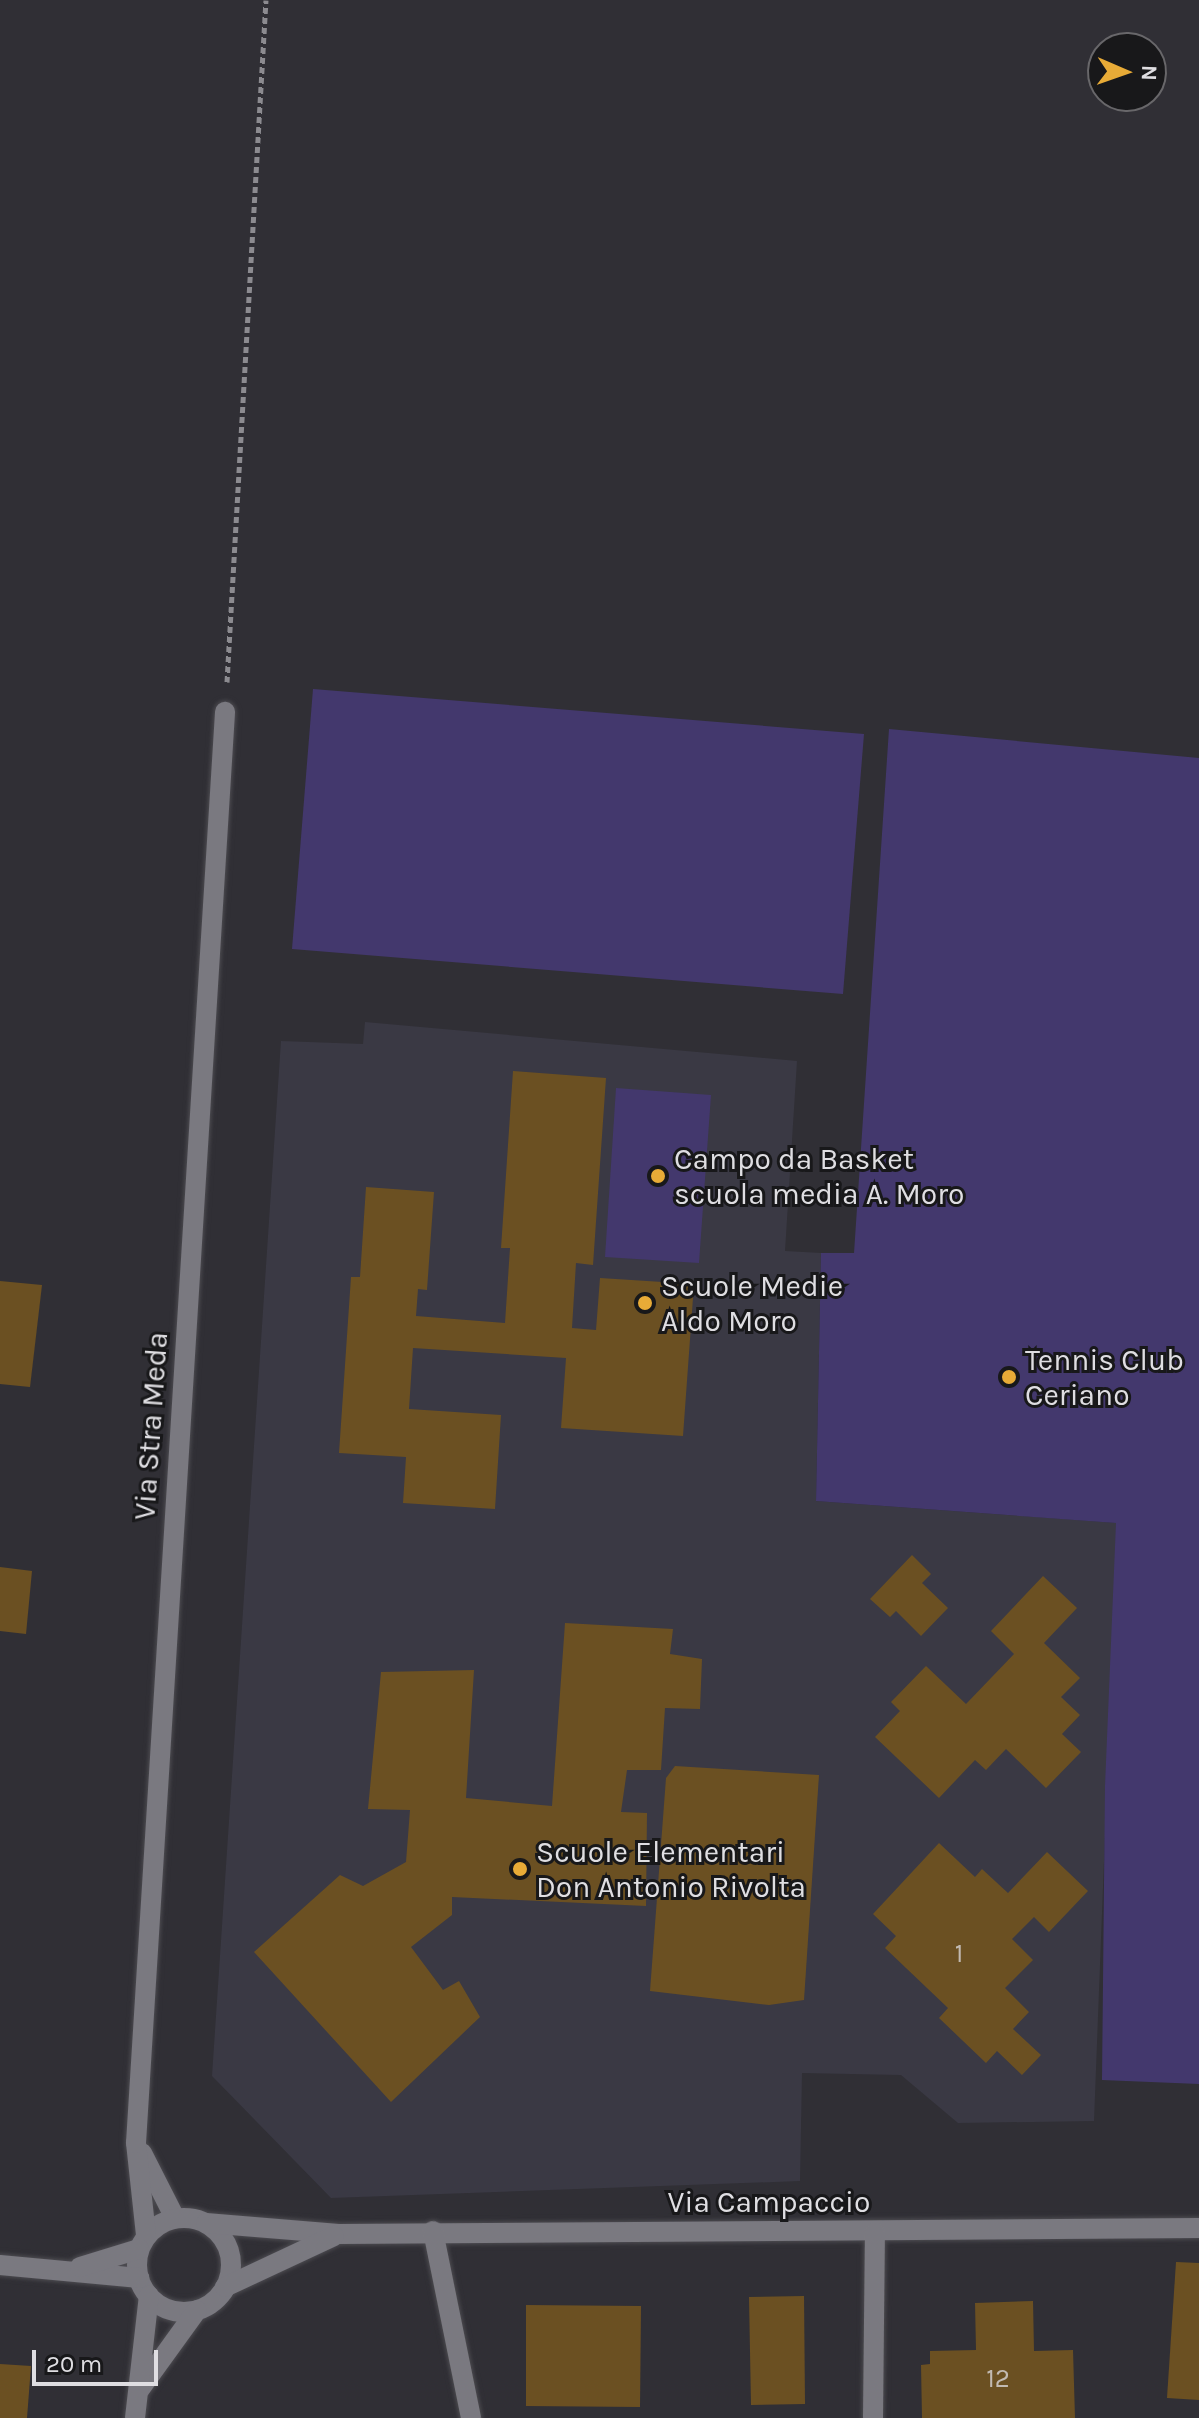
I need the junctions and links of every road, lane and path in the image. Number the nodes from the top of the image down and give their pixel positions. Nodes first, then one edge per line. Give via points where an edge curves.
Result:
1 (266, 0) edge
2 (225, 712) joint
3 (136, 2143) junction
4 (175, 2218) junction
5 (206, 2223) junction
6 (1199, 2228) edge
7 (433, 2231) junction
8 (875, 2233) junction
9 (339, 2234) junction
10 (143, 2242) junction
11 (0, 2265) edge
12 (64, 2270) junction
13 (144, 2287) junction
14 (225, 2287) junction
15 (197, 2310) junction
16 (140, 2389) junction
17 (135, 2418) edge
18 (471, 2418) edge
19 (873, 2418) edge

1 - 2 path
2 - 3 street, Via Stra Meda
3 - 4 street
3 - 10 street, Via Stra Meda
4 - 5 street
4 - 10 street
5 - 9 street, Via Campaccio
5 - 14 street via 230,2258
6 - 8 street, Via Campaccio
7 - 8 street, Via Campaccio
7 - 9 street, Via Campaccio
7 - 18 street
8 - 19 street
9 - 14 street, Via Campaccio
10 - 12 street
10 - 13 street
11 - 12 street
12 - 13 street
13 - 15 street via 170,2310
13 - 16 street
14 - 15 street
15 - 16 street
16 - 17 street

